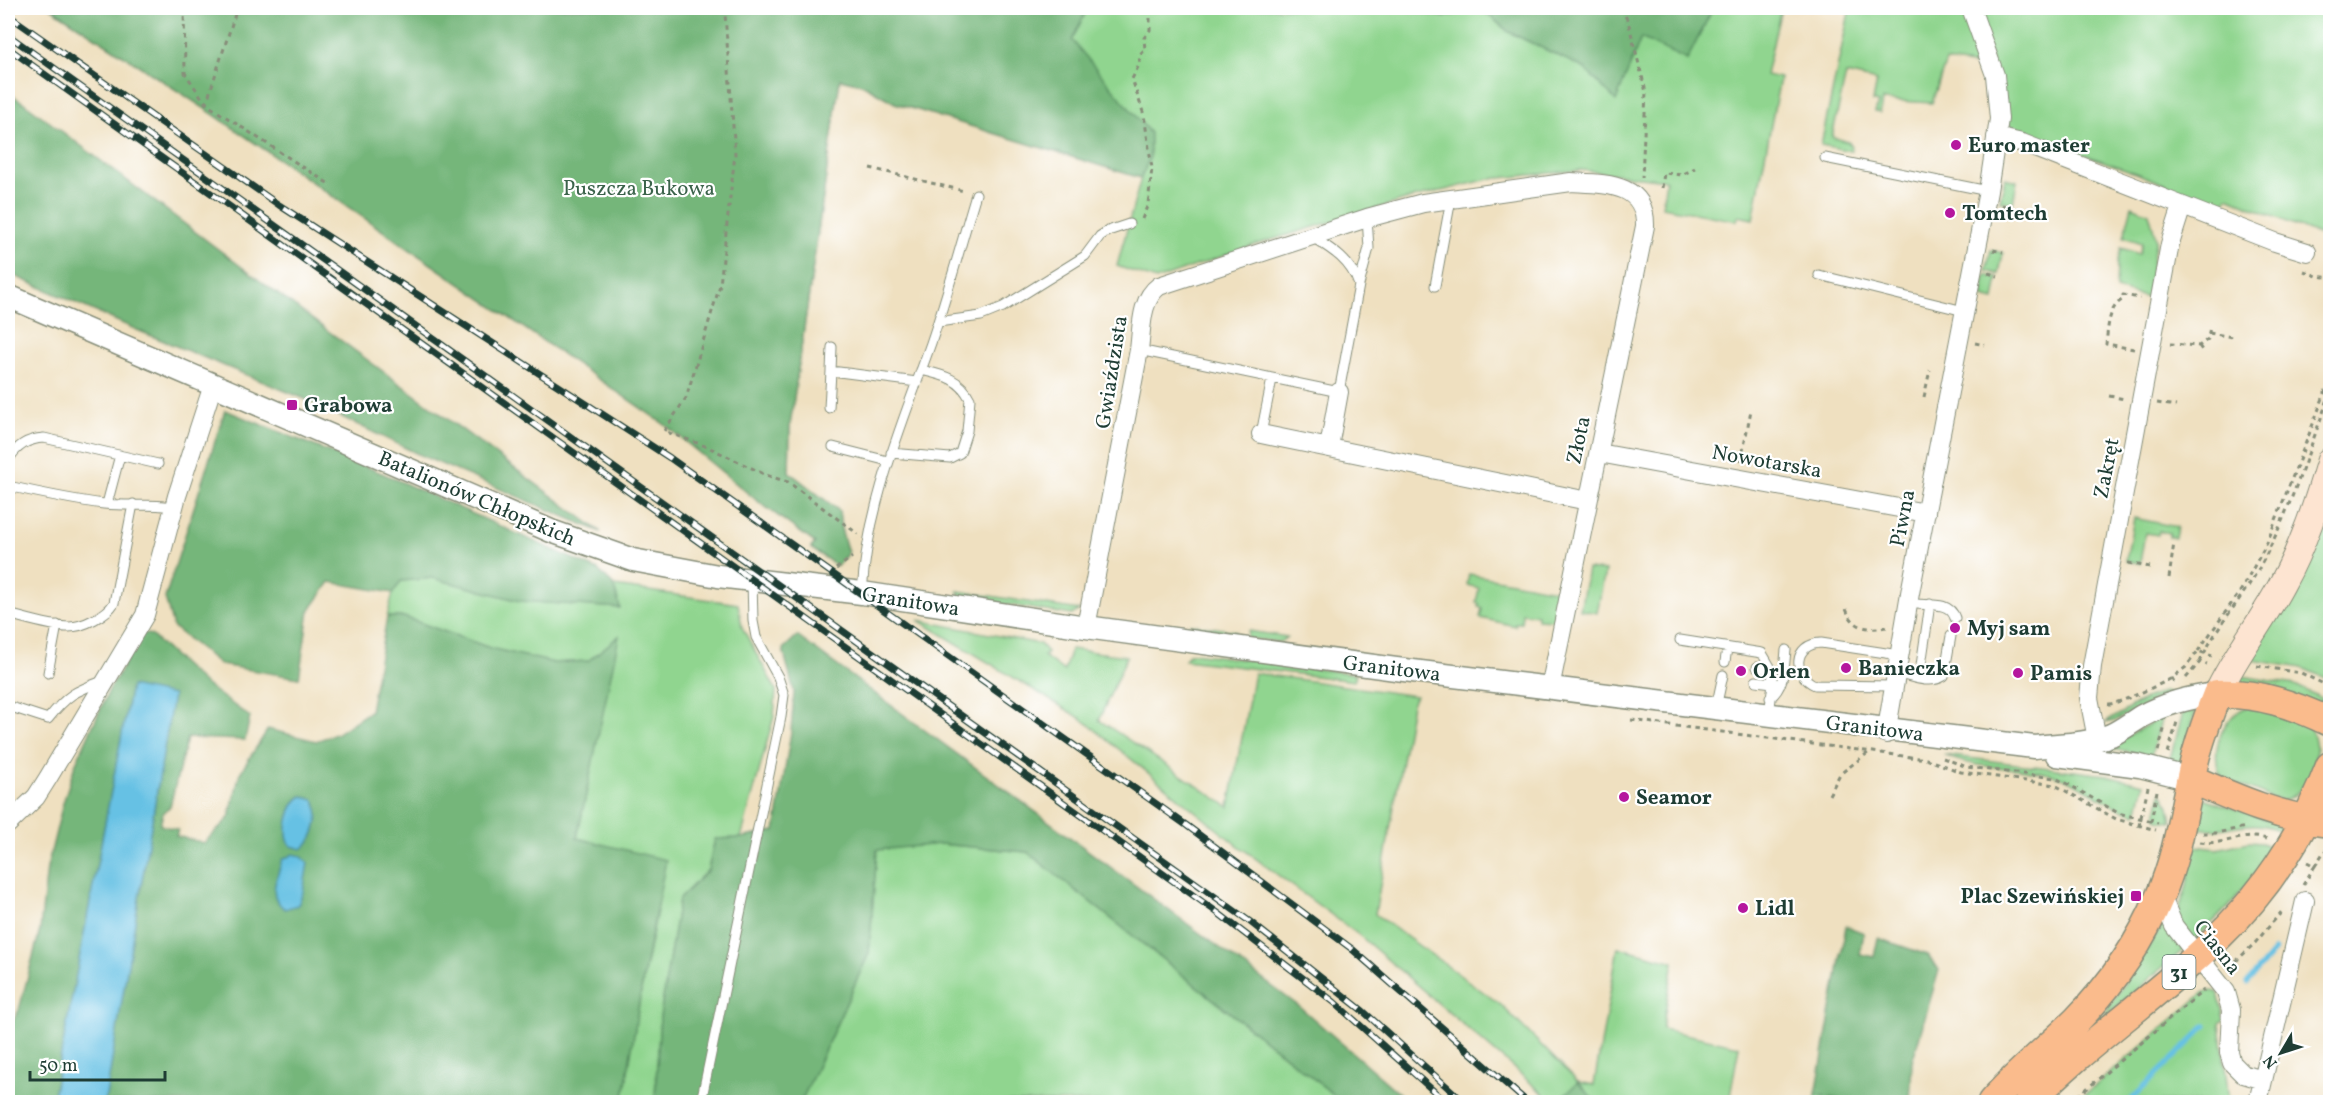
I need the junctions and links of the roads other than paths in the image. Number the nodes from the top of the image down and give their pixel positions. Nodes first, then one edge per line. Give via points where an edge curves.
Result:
1 (1971, 8) edge
2 (1996, 137) junction
3 (1825, 158) dead end
4 (1988, 191) junction
5 (976, 194) road end
6 (1450, 199) junction
7 (1641, 201) joint
8 (2182, 206) junction
9 (1367, 218) junction
10 (1129, 224) road end
11 (1312, 237) junction
12 (2307, 252) dead end
13 (1819, 275) dead end
14 (1359, 285) junction
15 (1435, 286) dead end
16 (8, 296) edge
17 (1964, 311) junction
18 (938, 322) junction
19 (832, 347) dead end
20 (1139, 350) junction
21 (921, 370) junction
22 (831, 371) junction
23 (1272, 379) junction
24 (917, 382) junction
25 (213, 385) junction
26 (1339, 392) junction
27 (829, 408) dead end
28 (1261, 434) joint
29 (833, 447) dead end
30 (1329, 447) junction
31 (1599, 453) junction
32 (120, 455) junction
33 (890, 457) junction
34 (8, 460) edge
35 (2331, 460) edge
36 (158, 464) dead end
37 (8, 486) edge
38 (1588, 501) junction
39 (107, 504) junction
40 (134, 504) junction
41 (174, 507) junction
42 (1926, 513) junction
43 (752, 580) junction
44 (862, 593) junction
45 (1909, 603) junction
46 (1930, 604) junction
47 (8, 614) edge
48 (1954, 618) dead end
49 (57, 625) junction
50 (1086, 627) junction
51 (1952, 636) dead end
52 (1680, 640) dead end
53 (1727, 648) junction
54 (1786, 650) dead end
55 (1725, 662) dead end
56 (1757, 667) dead end
57 (1772, 670) junction
58 (1896, 672) junction
59 (48, 673) dead end
60 (1725, 677) dead end
61 (1919, 679) junction
62 (106, 680) junction
63 (1756, 681) dead end
64 (1773, 683) junction
65 (1550, 688) junction
66 (2217, 694) junction
67 (8, 706) edge
68 (1770, 707) junction
69 (1716, 709) junction
70 (2331, 722) edge
71 (1886, 732) junction
72 (2097, 739) junction
73 (2034, 747) junction
74 (2331, 766) edge
75 (2191, 779) junction
76 (2318, 822) edge
77 (8, 824) edge
78 (2161, 895) junction
79 (2298, 898) road end
80 (2198, 956) junction
81 (2263, 1080) junction
82 (701, 1102) edge
83 (1992, 1102) edge
84 (2029, 1102) edge
85 (2258, 1102) edge

1 - 2 street, Piwna via 1995,75 1999,119
2 - 4 street, Piwna
2 - 8 street via 2022,143
3 - 4 lane
4 - 17 street, Piwna
5 - 18 lane
6 - 7 street, Gwiaździsta via 1570,182 1623,189
6 - 9 street, Gwiaździsta
6 - 15 lane
7 - 31 street, Złota via 1644,231
8 - 12 street
8 - 72 street, Zakręt via 2172,234 2158,348 2091,675 2090,705
9 - 11 street, Gwiaździsta
9 - 14 lane via 1369,248
10 - 18 lane via 1100,236 1080,260 1003,307 981,316
11 - 14 lane via 1336,251 1354,272
11 - 20 street, Gwiaździsta via 1159,286 1145,303
13 - 17 lane
14 - 26 lane
16 - 25 street, Batalionów Chłopskich
17 - 42 street, Piwna
18 - 21 lane
19 - 22 lane
20 - 23 lane
20 - 50 street, Gwiaździsta
21 - 24 lane
21 - 33 lane via 954,380 970,399 960,453 950,458
22 - 24 lane
22 - 27 lane
23 - 26 lane
23 - 28 lane
24 - 33 lane
25 - 41 street
25 - 43 street, Batalionów Chłopskich via 578,542 660,566
26 - 30 street
28 - 30 street
29 - 33 lane
30 - 38 street
31 - 38 street, Złota
31 - 42 street, Nowotarska
32 - 34 lane via 44,438 29,440 12,452
32 - 36 lane
32 - 39 lane
33 - 44 lane via 864,560
35 - 66 main road via 2295,560
37 - 39 lane
38 - 65 street, Złota
39 - 40 lane
40 - 41 lane
40 - 49 lane via 114,603 99,616 75,626
41 - 62 street via 145,615
42 - 45 street, Piwna
43 - 44 street, Granitowa
43 - 82 lane via 756,637 784,695
44 - 50 street, Granitowa
45 - 46 lane
45 - 58 street, Piwna
46 - 48 lane via 1944,606
46 - 61 lane
47 - 49 lane
49 - 59 lane
50 - 65 street, Granitowa
51 - 61 lane via 1944,676 1936,681
52 - 53 lane
53 - 55 lane
53 - 57 lane via 1762,653
54 - 68 lane via 1783,680
56 - 57 lane
57 - 64 lane
58 - 58 lane via 1815,685 1800,673 1800,655 1805,647 1821,643
58 - 61 lane
58 - 71 street, Piwna
60 - 69 lane
62 - 67 lane via 72,693 48,719
62 - 77 street via 36,797
63 - 64 lane
64 - 68 lane
65 - 69 street, Granitowa
66 - 70 main road via 2266,698
66 - 72 street, Granitowa via 2163,706
66 - 75 main road, 31
68 - 69 street, Granitowa
68 - 71 street, Granitowa
71 - 73 street, Granitowa
72 - 73 street, Granitowa
73 - 75 street, Granitowa via 2042,753 2132,765
74 - 76 main road, 31
75 - 76 main road via 2274,813
75 - 78 main road, 31 via 2182,828
76 - 80 main road, 31 via 2288,851 2230,925
78 - 80 street, Ciasna via 2174,926
78 - 83 main road, 31 via 2137,943 2103,991
79 - 81 street
80 - 81 street, Ciasna via 2226,992 2230,1005 2231,1061 2243,1074
80 - 84 main road, 31
81 - 85 street

